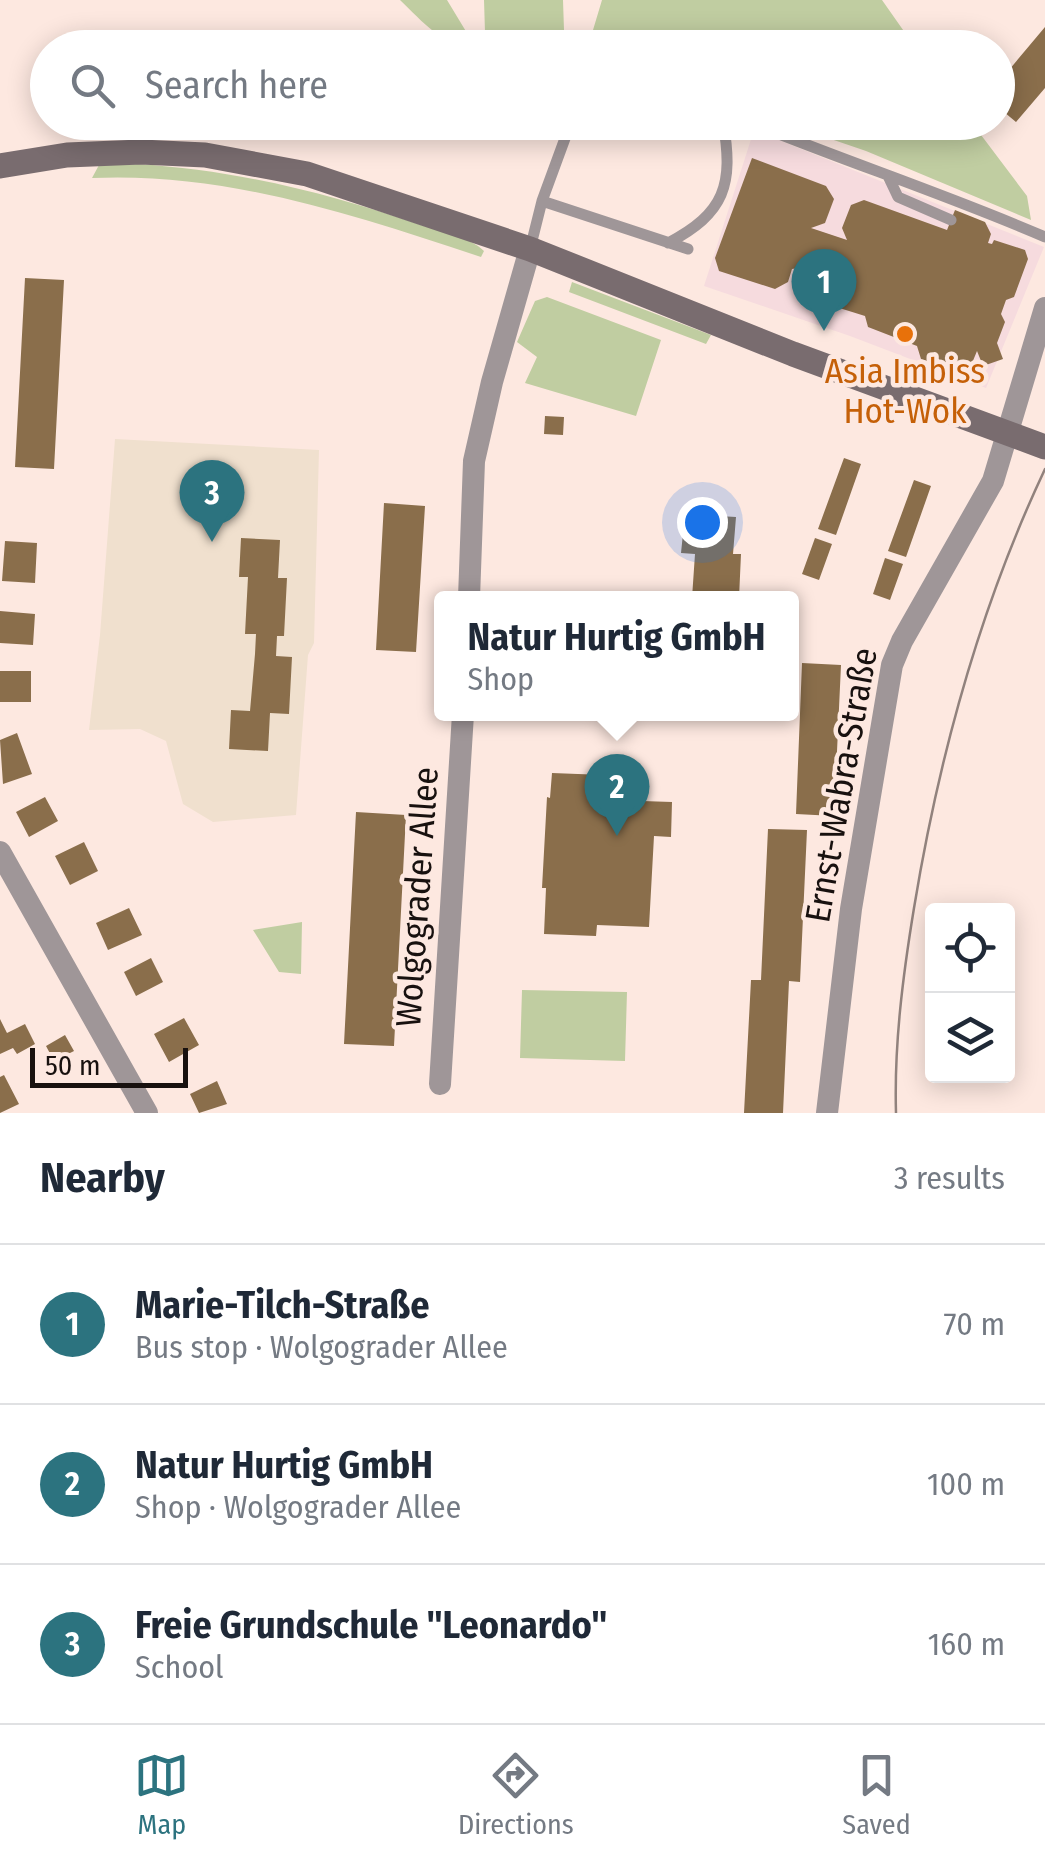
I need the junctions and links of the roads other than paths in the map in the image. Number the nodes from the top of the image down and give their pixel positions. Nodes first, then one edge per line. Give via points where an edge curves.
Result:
1 (564, 140) edge
2 (726, 140) edge
3 (795, 140) edge
4 (0, 166) edge
5 (888, 176) junction
6 (542, 200) junction
7 (951, 220) dead end
8 (1045, 237) edge
9 (668, 243) junction
10 (530, 249) junction
11 (688, 249) dead end
12 (1045, 308) edge
13 (1007, 434) junction
14 (1045, 448) edge
15 (469, 591) edge
16 (463, 721) edge
17 (0, 852) edge
18 (440, 1084) dead end
19 (147, 1113) edge
20 (827, 1113) edge

1 - 6 lane
2 - 9 lane via 730,160 716,206 698,227
3 - 5 lane
4 - 10 main road via 66,155 205,156 307,174
5 - 7 lane via 898,197
5 - 8 lane
6 - 9 lane
6 - 10 lane
9 - 11 lane
10 - 13 main road
10 - 15 street via 474,461
12 - 13 street, Ernst-Wabra-Straße
13 - 14 main road
13 - 20 street, Ernst-Wabra-Straße via 993,481 892,665 851,910
16 - 18 street, Wolgograder Allee
17 - 19 street

